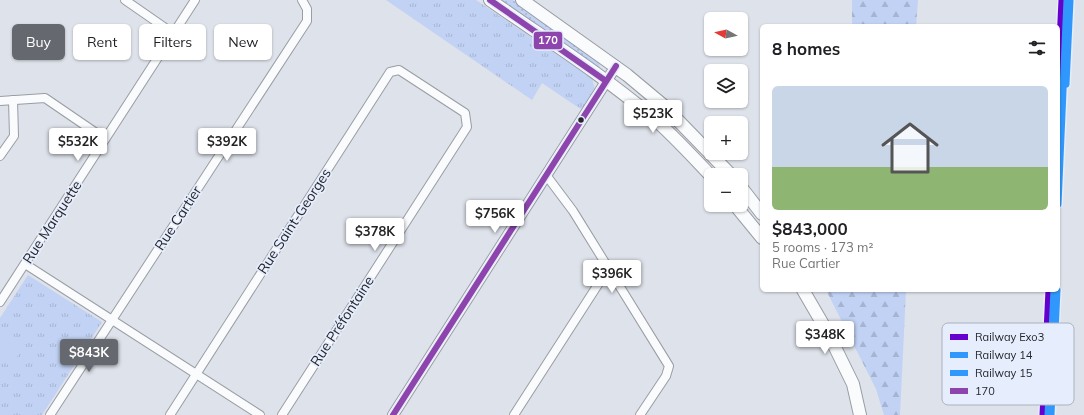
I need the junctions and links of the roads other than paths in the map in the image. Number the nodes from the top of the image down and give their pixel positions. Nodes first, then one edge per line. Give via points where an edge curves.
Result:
1 (125, 0) edge
2 (195, 0) edge
3 (302, 0) edge
4 (490, 0) edge
5 (522, 0) edge
6 (160, 24) edge
7 (180, 24) edge
8 (157, 60) edge
9 (616, 66) junction
10 (606, 81) junction
11 (435, 93) joint
12 (12, 100) junction
13 (0, 101) edge
14 (105, 139) junction
15 (0, 156) edge
16 (724, 168) edge
17 (704, 169) edge
18 (546, 175) junction
19 (748, 196) edge
20 (760, 211) edge
21 (741, 212) edge
22 (760, 236) edge
23 (24, 264) junction
24 (608, 269) junction
25 (804, 292) edge
26 (0, 302) edge
27 (112, 320) junction
28 (196, 375) junction
29 (50, 415) edge
30 (170, 415) edge
31 (260, 415) edge
32 (282, 415) edge
33 (393, 415) edge
34 (514, 415) edge
35 (640, 415) edge
36 (860, 415) edge

1 - 6 street
2 - 7 street, Rue Marquette
3 - 27 street, Rue Cartier via 308,9 307,21
4 - 10 main road
5 - 9 main road
8 - 14 street, Rue Marquette
9 - 10 street
9 - 16 main road via 663,105
10 - 17 main road via 655,120
10 - 18 street
11 - 28 street, Rue Saint-Georges via 399,70 390,72
11 - 32 street, Rue Préfontaine via 464,113 467,127
12 - 13 street
12 - 14 street via 45,98
12 - 15 street via 14,136
14 - 23 street, Rue Marquette
18 - 24 street via 573,211
18 - 33 street
19 - 20 main road
21 - 22 main road
23 - 26 street, Rue Marquette
23 - 27 street
24 - 34 street
24 - 35 street via 669,366 666,376
25 - 36 main road via 853,384
27 - 28 street
27 - 29 street, Rue Cartier
28 - 30 street, Rue Saint-Georges
28 - 31 street

